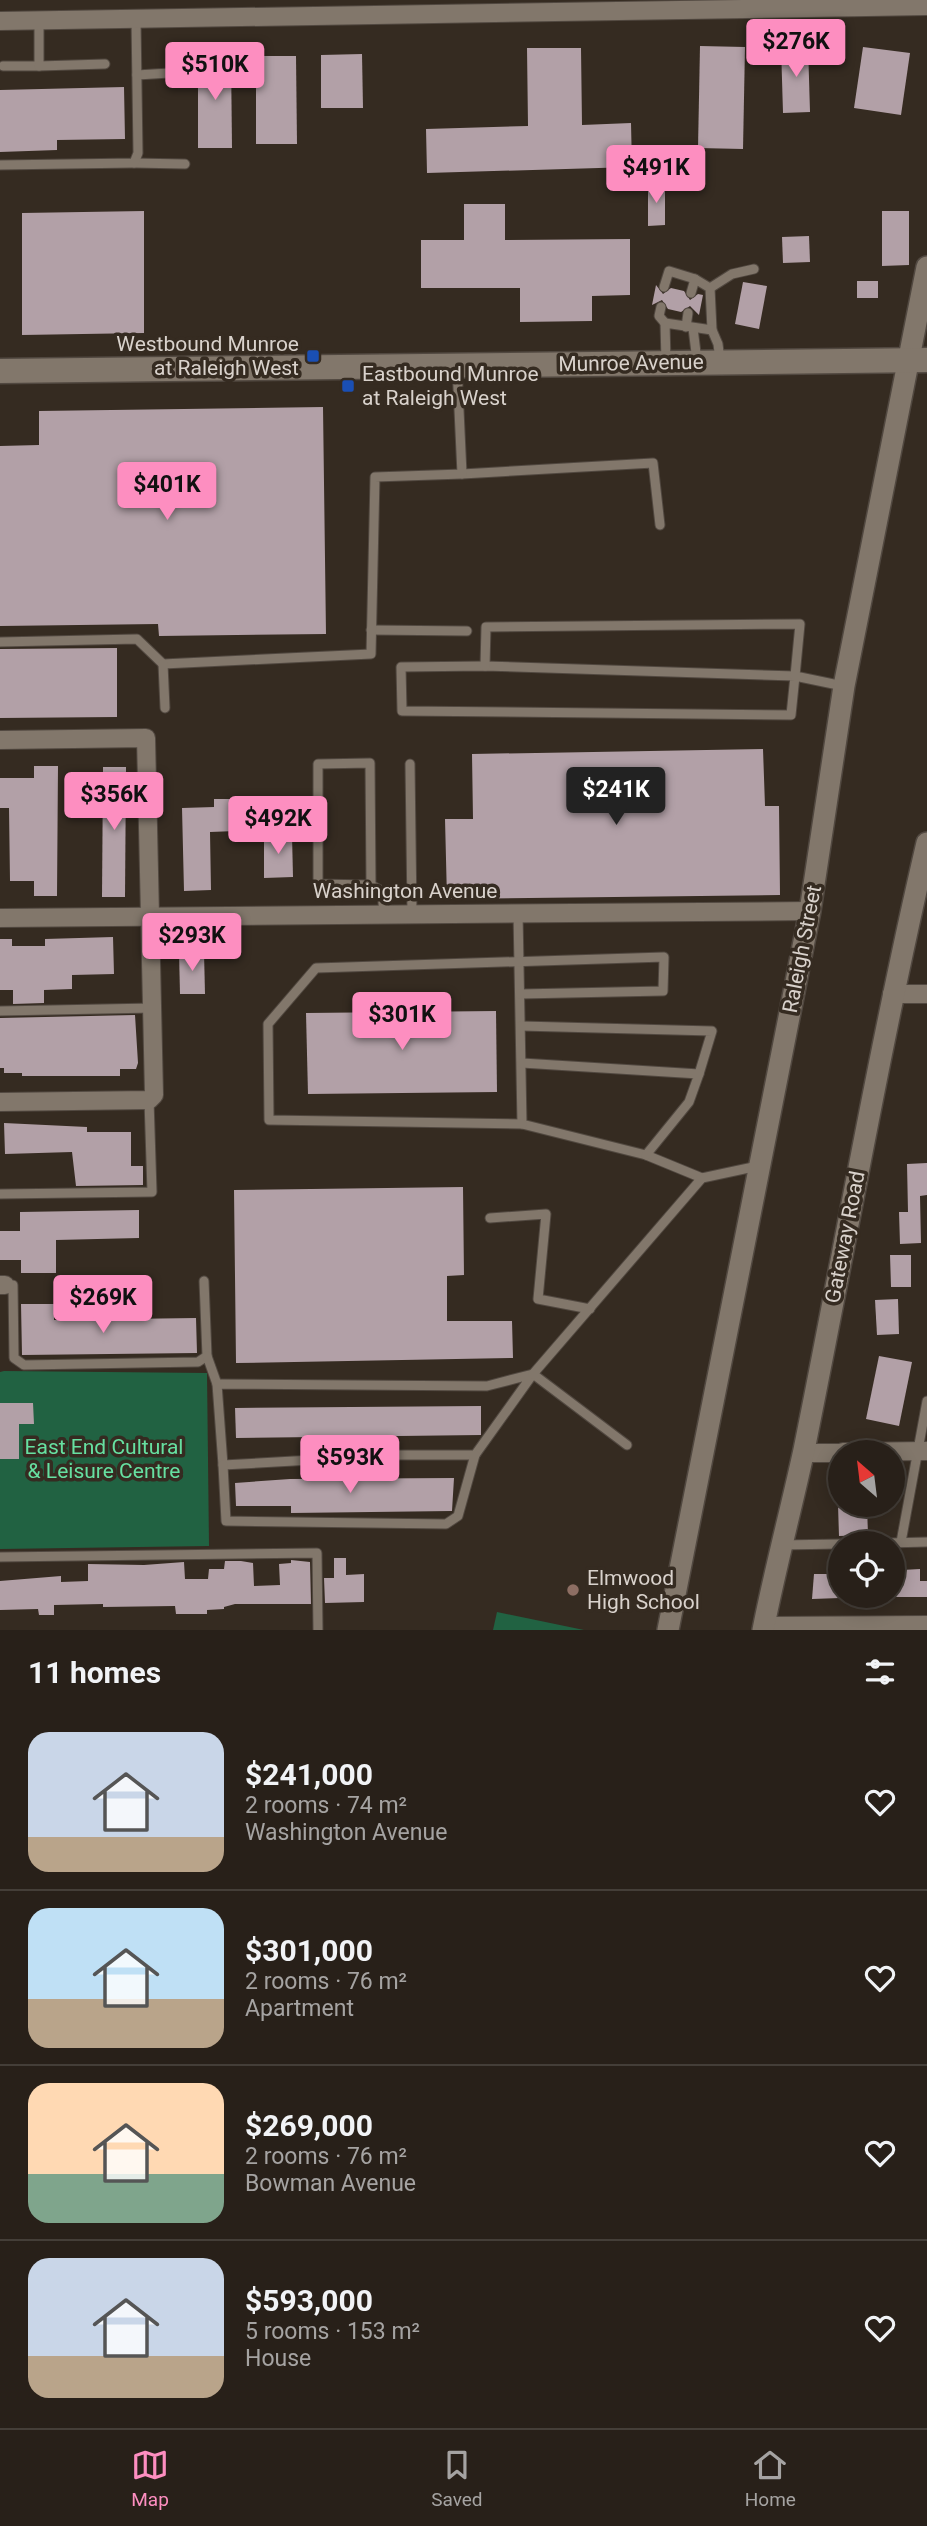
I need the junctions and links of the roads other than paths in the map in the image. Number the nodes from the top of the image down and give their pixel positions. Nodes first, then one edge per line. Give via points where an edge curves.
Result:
1 (927, 6) edge
2 (136, 20) junction
3 (0, 21) edge
4 (39, 21) junction
5 (105, 64) dead end
6 (3, 66) dead end
7 (39, 66) junction
8 (186, 72) dead end
9 (137, 75) junction
10 (134, 163) junction
11 (186, 164) dead end
12 (0, 165) edge
13 (927, 267) edge
14 (754, 269) dead end
15 (695, 279) junction
16 (664, 287) dead end
17 (710, 288) junction
18 (691, 293) dead end
19 (661, 307) dead end
20 (688, 313) dead end
21 (665, 323) junction
22 (690, 327) junction
23 (712, 330) junction
24 (918, 360) edge
25 (708, 362) junction
26 (666, 363) junction
27 (457, 365) junction
28 (0, 371) edge
29 (462, 474) junction
30 (660, 525) dead end
31 (371, 630) junction
32 (467, 631) dead end
33 (0, 642) edge
34 (163, 664) junction
35 (485, 666) junction
36 (795, 676) junction
37 (844, 686) junction
38 (165, 708) dead end
39 (0, 740) edge
40 (410, 764) dead end
41 (927, 844) edge
42 (371, 886) junction
43 (810, 911) junction
44 (518, 913) junction
45 (384, 914) junction
46 (412, 914) junction
47 (150, 915) junction
48 (0, 918) edge
49 (519, 962) junction
50 (520, 994) junction
51 (892, 994) junction
52 (927, 994) edge
53 (153, 1008) junction
54 (0, 1011) edge
55 (521, 1026) junction
56 (522, 1063) junction
57 (699, 1074) junction
58 (152, 1098) junction
59 (0, 1102) edge
60 (522, 1124) junction
61 (646, 1156) junction
62 (760, 1166) junction
63 (702, 1178) junction
64 (0, 1194) edge
65 (490, 1217) dead end
66 (204, 1281) dead end
67 (6, 1285) edge
68 (590, 1309) junction
69 (207, 1356) junction
70 (533, 1374) junction
71 (217, 1384) junction
72 (927, 1401) edge
73 (626, 1445) dead end
74 (921, 1451) edge
75 (828, 1452) edge
76 (803, 1453) junction
77 (475, 1455) junction
78 (223, 1465) junction
79 (903, 1531) edge
80 (905, 1542) edge
81 (927, 1542) edge
82 (828, 1544) edge
83 (779, 1545) junction
84 (0, 1557) edge
85 (927, 1625) edge
86 (763, 1628) edge
87 (318, 1630) edge
88 (668, 1630) edge

1 - 2 street
2 - 4 street
2 - 9 lane
3 - 4 street
4 - 7 lane
5 - 7 lane
6 - 7 lane
8 - 9 lane
9 - 10 lane via 138,153
10 - 11 lane
10 - 12 lane
13 - 24 street, Raleigh Street
14 - 17 lane via 732,274
15 - 16 lane via 668,271
15 - 17 lane
15 - 18 lane
17 - 23 lane
19 - 21 lane via 659,316
20 - 22 lane
21 - 22 lane
21 - 26 lane
22 - 23 lane
22 - 25 lane
23 - 25 lane via 718,344
24 - 25 main road, Munroe Avenue
24 - 37 street, Raleigh Street
25 - 26 main road, Munroe Avenue
26 - 27 main road, Munroe Avenue
27 - 28 main road, Munroe Avenue
27 - 29 lane
29 - 30 lane via 653,463
29 - 31 lane via 375,477
31 - 32 lane
31 - 34 lane via 371,654
33 - 34 lane via 137,639
34 - 38 lane
35 - 36 lane
35 - 36 lane via 486,627 800,624
35 - 36 lane via 401,667 402,711 791,715
36 - 37 lane
37 - 43 street, Raleigh Street
39 - 47 street via 146,738
40 - 46 lane
41 - 51 street, Gateway Road
42 - 42 lane via 318,884 318,764 370,764
42 - 45 lane via 382,891
43 - 44 street, Washington Avenue
43 - 62 street, Raleigh Street
44 - 46 street, Washington Avenue
44 - 49 lane
45 - 46 street, Washington Avenue
45 - 47 street, Washington Avenue
47 - 48 street, Washington Avenue
47 - 53 street
49 - 50 lane
49 - 50 lane via 664,957 663,990
49 - 60 lane via 316,968 268,1024 269,1120
50 - 55 lane
51 - 52 street
51 - 76 street, Gateway Road
53 - 54 lane
53 - 58 street
55 - 56 lane
55 - 57 lane via 712,1031
56 - 57 lane
56 - 60 lane
57 - 61 lane via 689,1102
58 - 59 street
58 - 64 lane via 152,1192
60 - 61 lane
61 - 63 lane
62 - 63 lane
62 - 88 street, Raleigh Street
63 - 68 lane
65 - 68 lane via 546,1214 538,1298
66 - 69 lane
67 - 69 lane via 14,1358 24,1365 198,1363
68 - 70 lane
69 - 71 lane
70 - 71 lane via 487,1386
70 - 73 lane
70 - 77 lane
71 - 78 lane
72 - 74 lane
74 - 79 lane
75 - 76 street
76 - 83 street, Gateway Road
77 - 78 lane
77 - 78 lane via 458,1516 446,1524 226,1521
80 - 81 lane
82 - 83 lane
83 - 86 street, Gateway Road
84 - 87 lane via 317,1553
85 - 86 street

